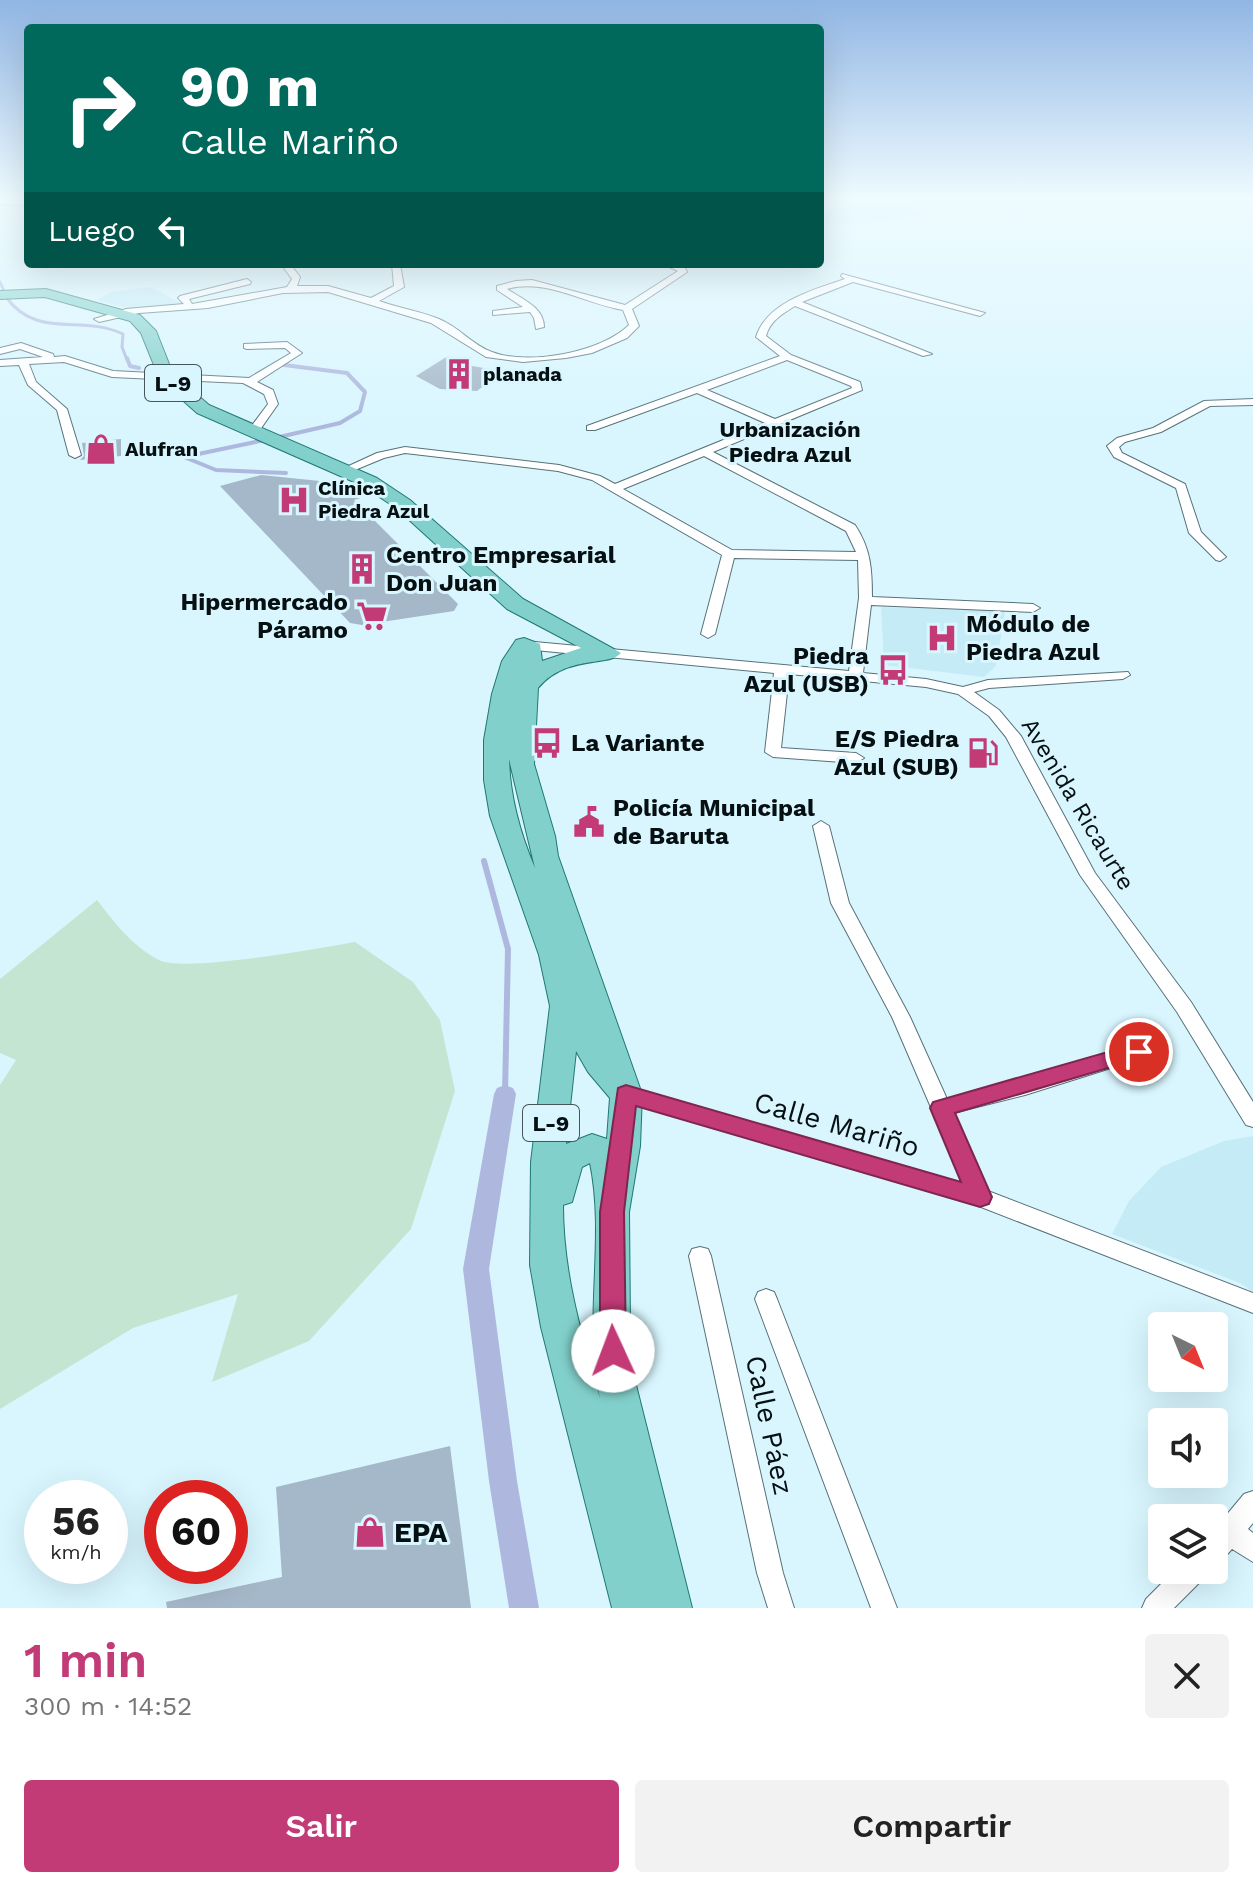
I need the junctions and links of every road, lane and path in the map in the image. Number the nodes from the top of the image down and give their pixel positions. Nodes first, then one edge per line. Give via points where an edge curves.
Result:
1 (291, 271) edge
2 (397, 271) edge
3 (683, 271) edge
4 (247, 282) dead end
5 (290, 289) junction
6 (0, 295) edge
7 (373, 300) junction
8 (795, 303) junction
9 (192, 306) junction
10 (627, 308) junction
11 (532, 309) junction
12 (119, 311) junction
13 (496, 313) dead end
14 (980, 313) dead end
15 (99, 319) dead end
16 (539, 327) dead end
17 (247, 346) dead end
18 (0, 351) edge
19 (927, 354) dead end
20 (787, 357) junction
21 (58, 359) junction
22 (22, 361) junction
23 (0, 363) edge
24 (166, 376) junction
25 (252, 381) junction
26 (699, 390) junction
27 (1253, 402) edge
28 (774, 423) junction
29 (591, 428) dead end
30 (253, 432) junction
31 (704, 452) junction
32 (75, 455) dead end
33 (346, 470) junction
34 (617, 487) junction
35 (729, 554) junction
36 (864, 556) junction
37 (1220, 557) dead end
38 (864, 601) junction
39 (515, 604) junction
40 (1033, 608) dead end
41 (708, 634) dead end
42 (524, 645) junction
43 (610, 653) junction
44 (782, 669) junction
45 (856, 675) junction
46 (1123, 675) dead end
47 (528, 685) junction
48 (963, 691) junction
49 (856, 758) dead end
50 (821, 826) dead end
51 (565, 1000) junction
52 (1139, 1052) dead end
53 (626, 1094) junction
54 (941, 1108) junction
55 (1253, 1119) edge
56 (980, 1197) junction
57 (612, 1212) junction
58 (700, 1256) dead end
59 (1250, 1294) edge
60 (766, 1299) dead end
61 (561, 1327) junction
62 (1253, 1503) edge
63 (1228, 1533) edge
64 (1228, 1542) edge
65 (1253, 1549) edge
66 (1180, 1584) edge
67 (634, 1608) edge
68 (670, 1608) edge
69 (781, 1608) edge
70 (884, 1608) edge
71 (1155, 1608) edge

1 - 5 street via 297,279
2 - 7 street via 399,287
3 - 10 street
4 - 9 street via 183,298
5 - 7 street via 325,288
5 - 9 street
6 - 12 main road, L-9 via 36,291
7 - 10 street via 444,324 472,345 506,359 549,357 617,341 634,326
8 - 14 street via 849,277
8 - 19 street
8 - 20 street via 761,330 765,343
9 - 12 street
10 - 11 street via 532,282 500,288
11 - 13 street
11 - 16 street
12 - 15 street
12 - 24 main road, L-9 via 145,326
17 - 25 street via 287,345 297,353
18 - 21 street via 21,346
20 - 26 street
20 - 28 street via 859,387
21 - 22 street
21 - 24 street via 112,374
22 - 23 street
22 - 32 street via 32,383 62,409
24 - 25 street
24 - 30 main road, L-9 via 203,409
25 - 30 street via 269,392 273,404
26 - 28 street
26 - 29 street
27 - 37 street via 1208,403 1113,446 1118,455 1181,486 1195,533
28 - 31 street
30 - 33 main road, L-9
31 - 34 street
31 - 36 street via 851,528 860,537
33 - 34 street via 395,451 415,451 559,468
33 - 39 main road, L-9 via 403,504
34 - 35 street
35 - 36 street
35 - 41 street
36 - 38 street
38 - 40 street
38 - 45 street
39 - 42 main road, L-9 via 523,620
39 - 43 main road, L-9
42 - 43 street, Avenida Ricaurte
42 - 47 main road, L-9 via 532,649
42 - 51 main road, L-9 via 517,651 496,734 496,792
43 - 44 street, Avenida Ricaurte
43 - 47 main road via 560,660
44 - 45 street, Avenida Ricaurte
44 - 49 street via 773,752
45 - 48 street, Avenida Ricaurte
46 - 48 street via 988,684
47 - 53 main road, L-9 via 524,780 545,838 544,856
48 - 55 street, Avenida Ricaurte via 994,713 1013,736 1088,875 1184,1007
50 - 54 street via 840,903 901,1017
51 - 53 main road via 599,1064
51 - 61 main road, L-9 via 552,1113 546,1245
52 - 54 street
53 - 56 street, Calle Mariño
53 - 57 main road, L-9
54 - 56 street
56 - 59 street, Calle Mariño
57 - 61 main road, L-9 via 606,1157 592,1147 573,1153 566,1159 557,1236
57 - 68 main road, L-9 via 615,1377
58 - 69 street, Calle Páez
60 - 70 street
61 - 67 main road, L-9
62 - 63 street
64 - 65 street
66 - 71 street

